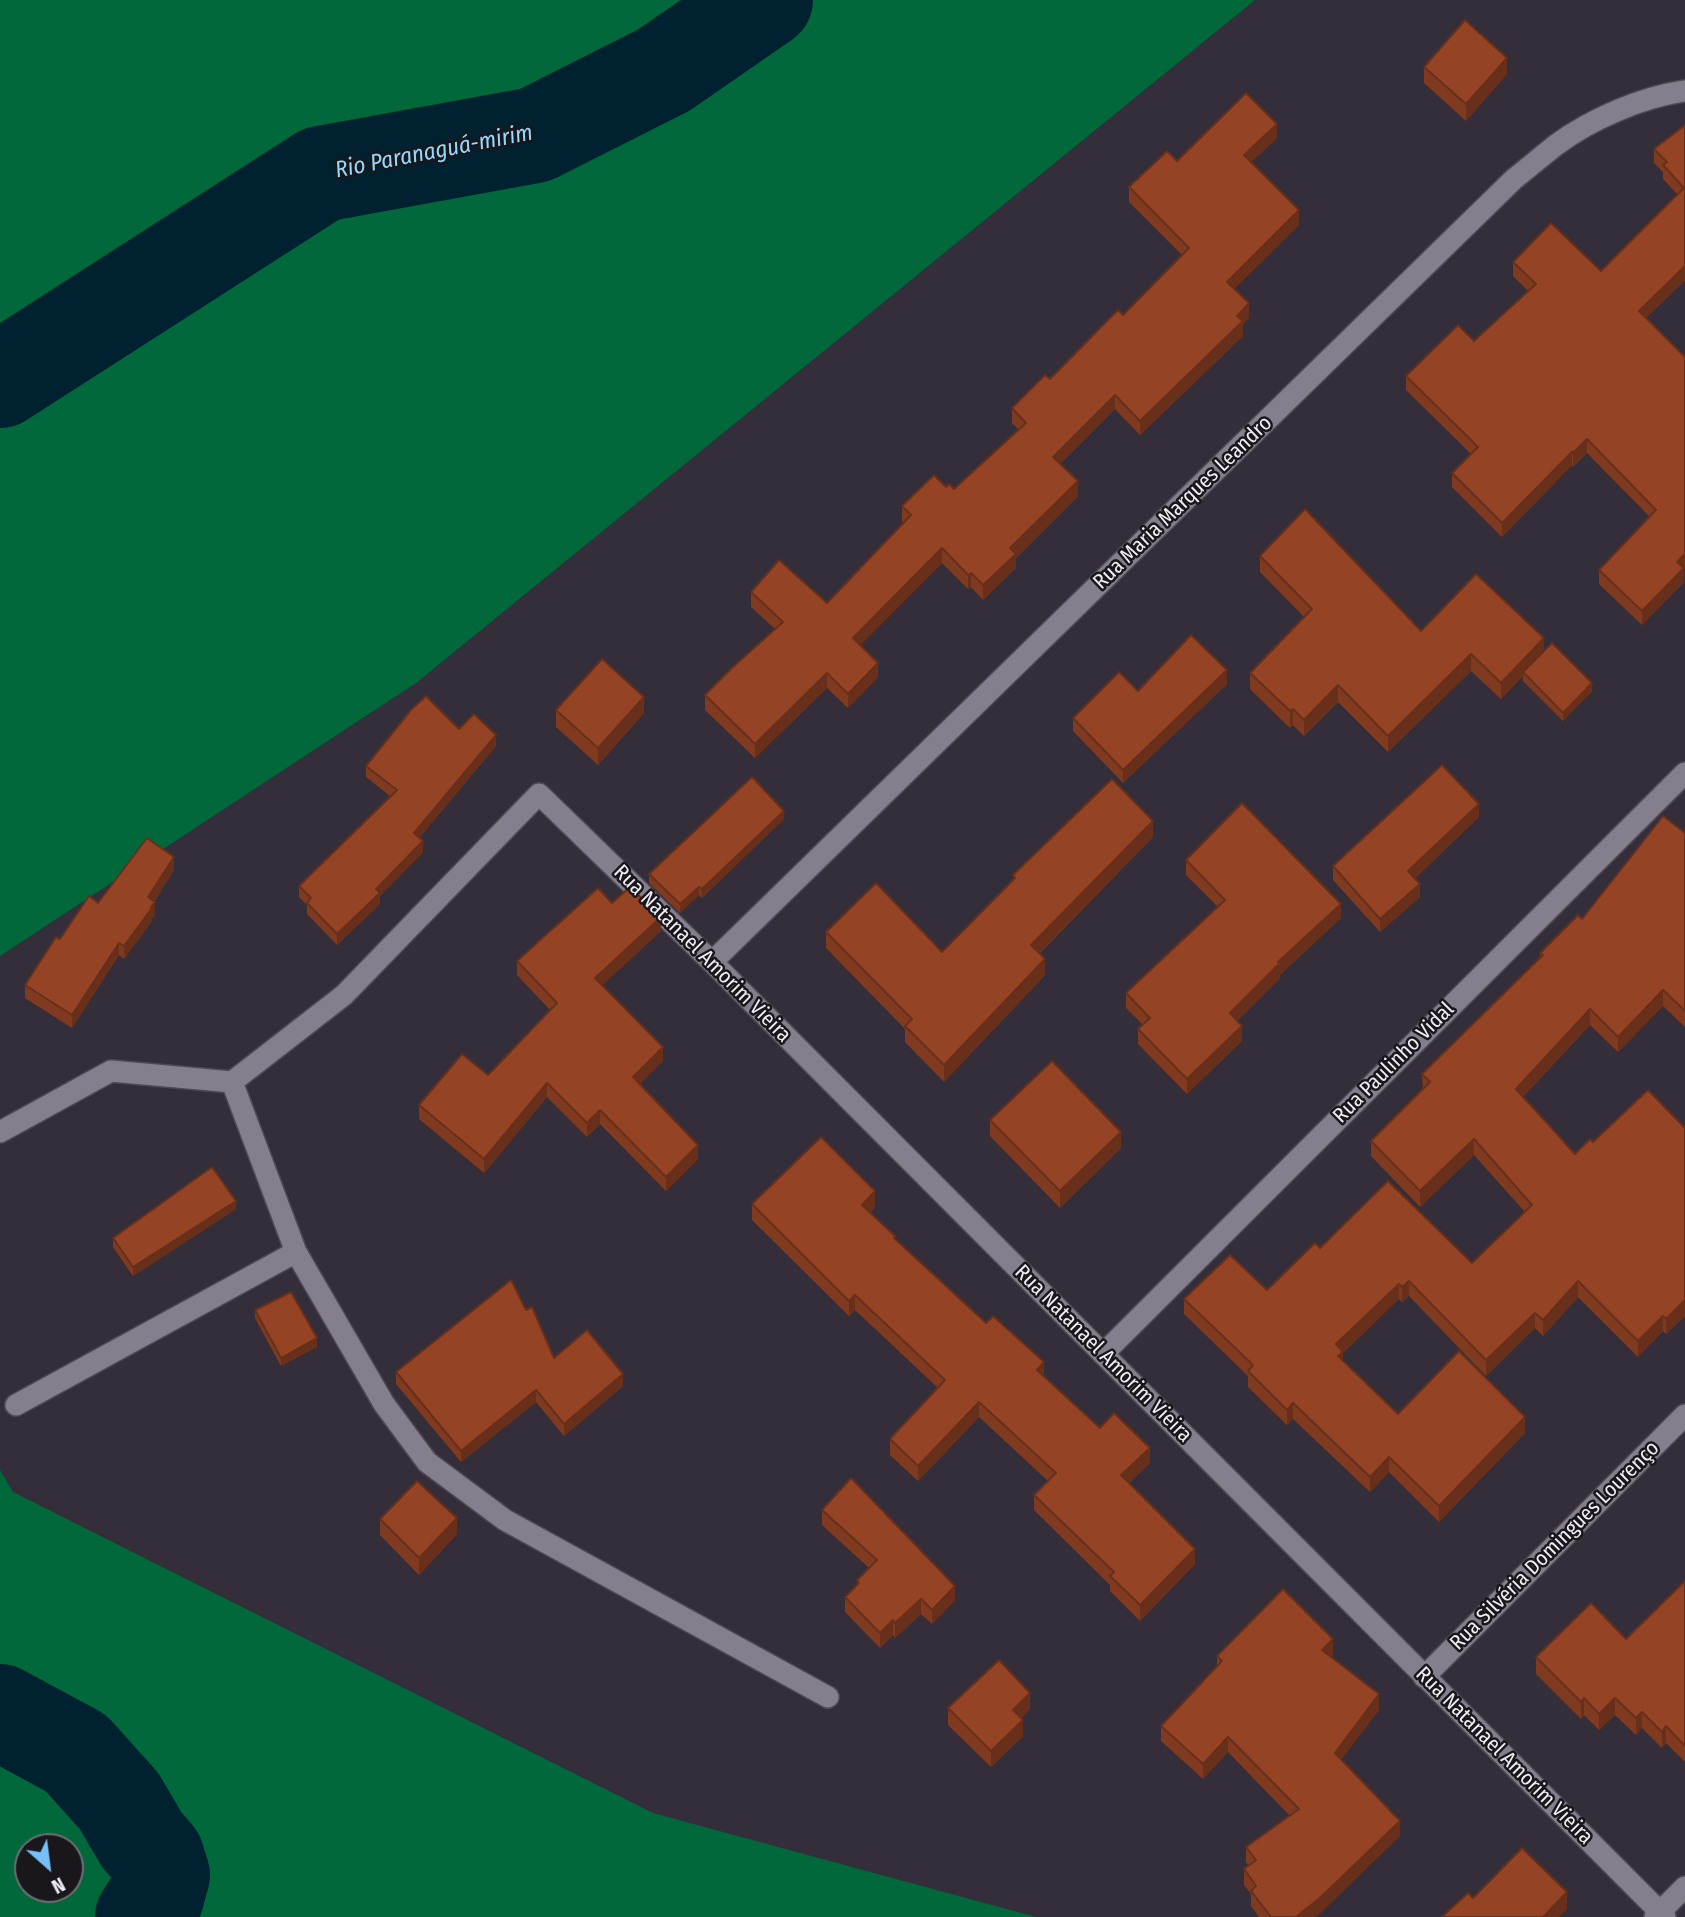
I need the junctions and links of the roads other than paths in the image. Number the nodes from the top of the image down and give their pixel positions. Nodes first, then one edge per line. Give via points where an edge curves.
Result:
1 (1685, 91) edge
2 (1685, 773) edge
3 (712, 962) junction
4 (232, 1082) junction
5 (0, 1132) edge
6 (296, 1252) junction
7 (1103, 1354) junction
8 (16, 1405) dead end
9 (1685, 1415) edge
10 (1424, 1676) junction
11 (828, 1697) dead end
12 (1685, 1887) edge
13 (1660, 1915) edge

1 - 3 street, Rua Maria Marques Leandro via 1659,95 1607,115 1559,143 1514,179
2 - 7 street, Rua Paulinho Vidal
3 - 4 street, Rua Natanael Amorim Vieira via 539,794 344,995
3 - 7 street, Rua Natanael Amorim Vieira
4 - 5 street via 111,1070
4 - 6 street
6 - 8 street
6 - 11 street via 384,1404 427,1462 505,1520
7 - 10 street, Rua Natanael Amorim Vieira
9 - 10 street, Rua Silvéria Domingues Lourenço
10 - 13 street, Rua Natanael Amorim Vieira
12 - 13 street

